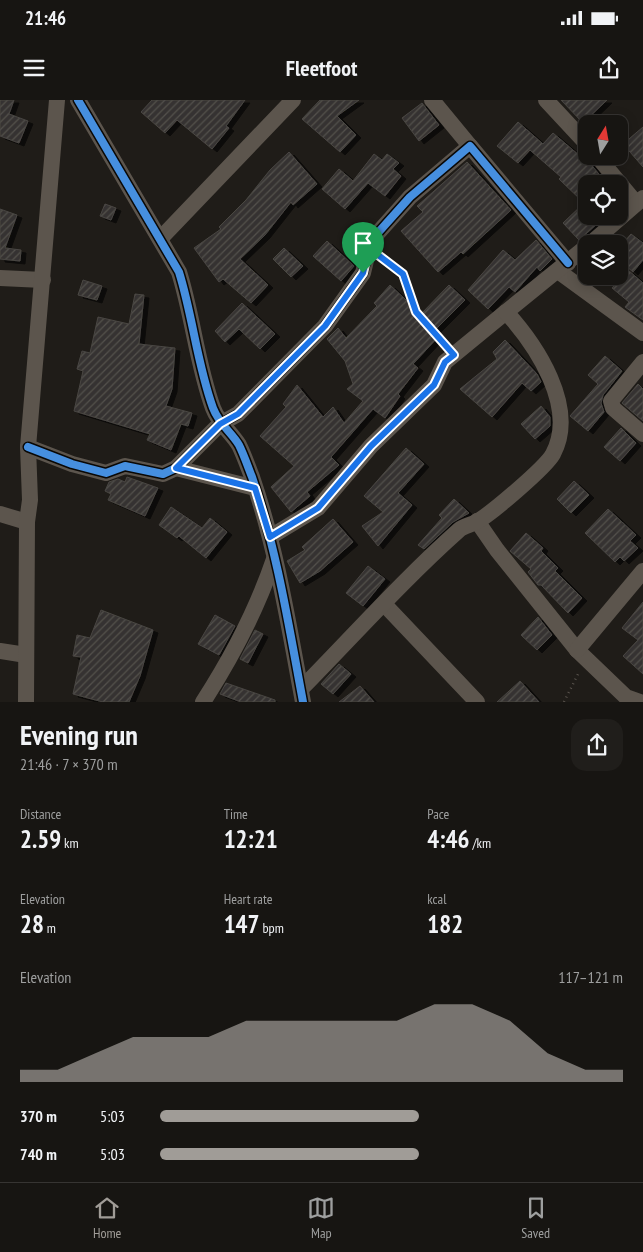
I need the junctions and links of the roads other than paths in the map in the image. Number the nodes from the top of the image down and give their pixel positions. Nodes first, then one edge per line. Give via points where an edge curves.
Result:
1 (58, 100) edge
2 (78, 100) edge
3 (293, 100) edge
4 (432, 100) edge
5 (547, 100) edge
6 (578, 134) edge
7 (470, 146) junction
8 (606, 165) edge
9 (640, 201) edge
10 (600, 235) edge
11 (160, 239) junction
12 (578, 254) edge
13 (563, 267) junction
14 (0, 278) edge
15 (43, 280) junction
16 (506, 312) junction
17 (643, 333) edge
18 (643, 362) edge
19 (220, 424) junction
20 (643, 434) edge
21 (28, 447) junction
22 (176, 468) junction
23 (255, 488) junction
24 (0, 514) edge
25 (477, 521) junction
26 (27, 522) junction
27 (270, 537) junction
28 (275, 558) junction
29 (643, 571) edge
30 (384, 604) junction
31 (577, 650) junction
32 (0, 651) edge
33 (26, 655) junction
34 (302, 695) edge
35 (26, 702) edge
36 (203, 702) edge
37 (477, 702) edge
38 (640, 702) edge

1 - 15 street
2 - 11 street
3 - 11 street
4 - 7 street
5 - 6 street
7 - 13 street
7 - 19 street via 410,197 376,235 363,273 325,326 238,414
8 - 9 street
9 - 10 street
11 - 19 street via 179,272 202,370
12 - 13 street
13 - 16 street
13 - 17 street
14 - 15 street
15 - 21 street
16 - 25 street via 529,337 554,388 560,409 559,432 553,454 538,471
16 - 27 street via 445,362 434,385 371,446 318,508
18 - 20 street via 611,402 612,408
19 - 22 street
19 - 23 street via 238,445
21 - 22 street via 106,473 125,466 163,474
21 - 26 street via 30,500
22 - 23 street
23 - 27 street
24 - 26 street
25 - 30 street via 462,528
25 - 31 street
26 - 33 street
27 - 28 street
28 - 34 street
28 - 36 street via 266,585 230,658
29 - 31 street
30 - 34 street
30 - 37 street
31 - 38 street via 626,697
32 - 33 street
33 - 35 street

